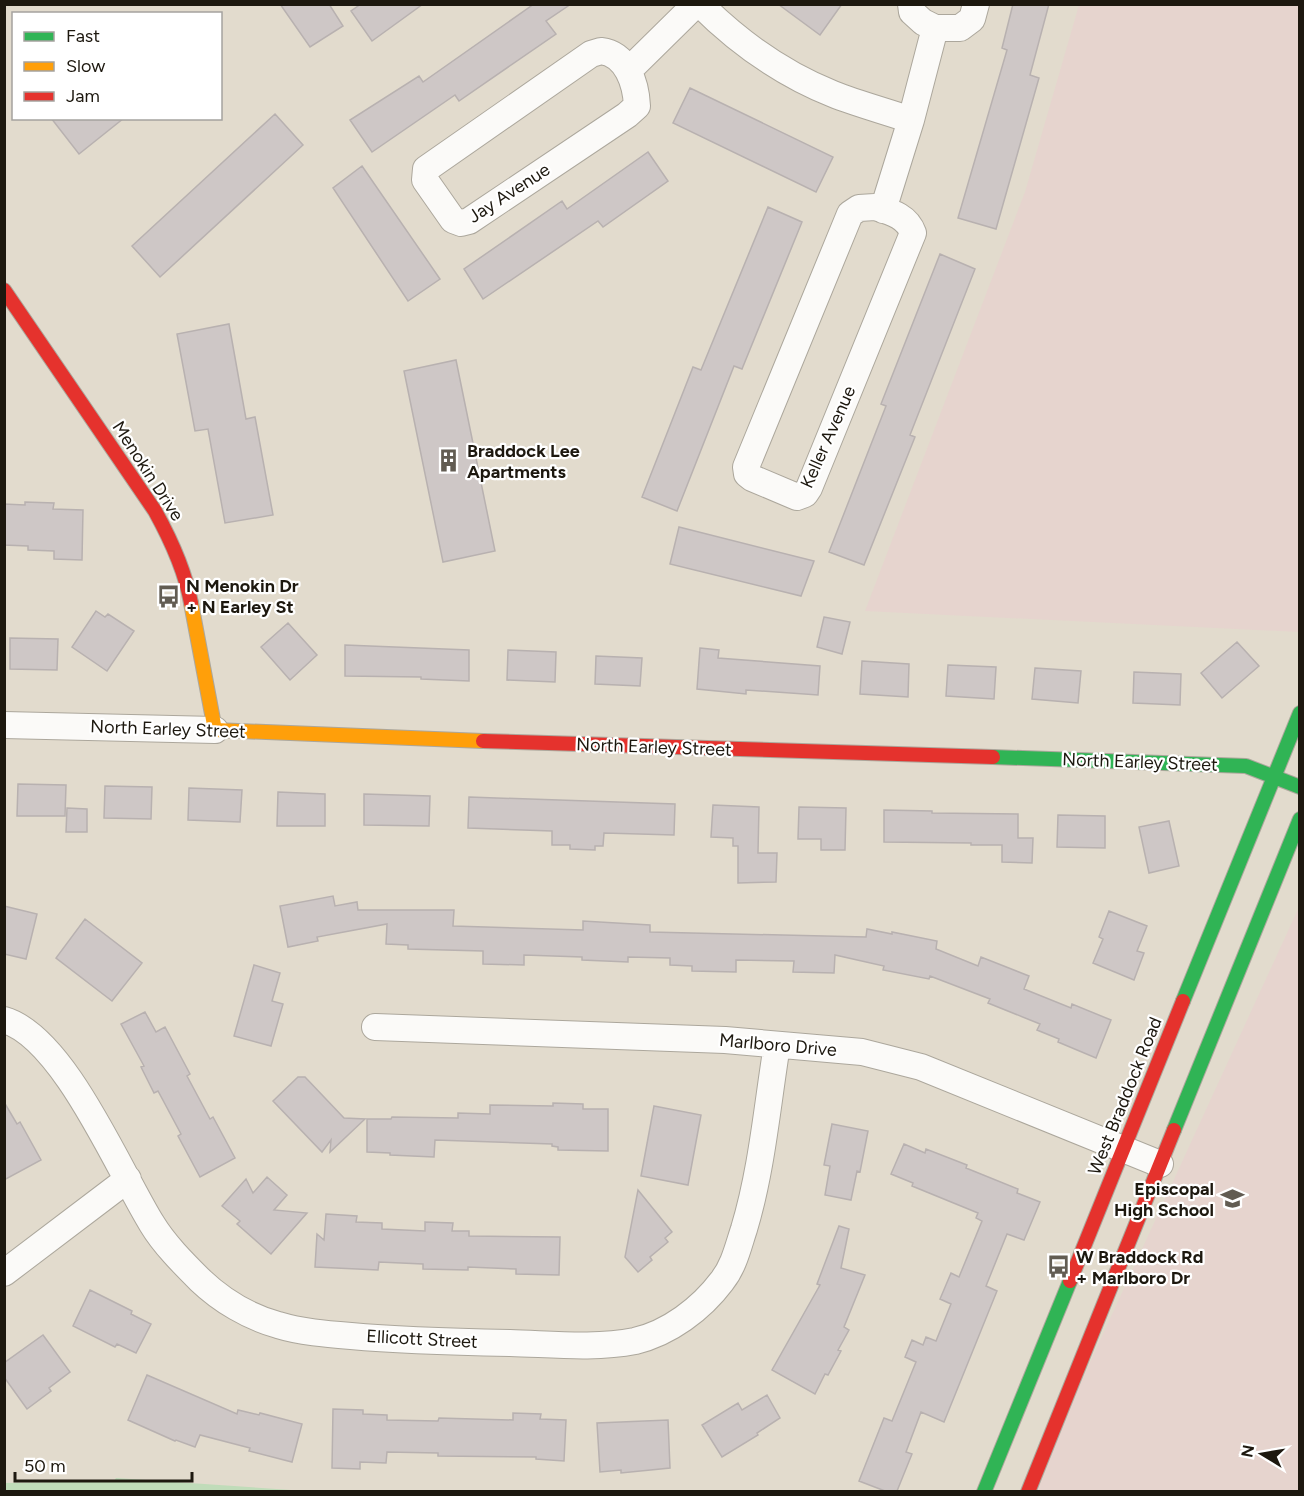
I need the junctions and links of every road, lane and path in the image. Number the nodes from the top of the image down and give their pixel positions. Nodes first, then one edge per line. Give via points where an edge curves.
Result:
1 (698, 4) edge
2 (911, 4) edge
3 (976, 4) edge
4 (936, 28) junction
5 (629, 70) junction
6 (911, 120) junction
7 (883, 210) junction
8 (4, 291) edge
9 (1299, 713) edge
10 (4, 725) edge
11 (215, 730) junction
12 (1274, 777) junction
13 (1299, 787) edge
14 (1299, 819) edge
15 (4, 1020) edge
16 (375, 1027) dead end
17 (777, 1045) junction
18 (1123, 1149) junction
19 (1160, 1164) junction
20 (128, 1179) junction
21 (4, 1273) edge
22 (984, 1491) edge
23 (1028, 1491) edge

1 - 5 street
1 - 6 street via 747,46 795,76 833,94
2 - 4 street via 912,12
3 - 4 street via 972,19 960,28
4 - 6 street
5 - 5 street, Jay Avenue via 610,52 591,54 437,160 426,169 425,180 453,220 469,221 637,106
6 - 7 street
7 - 7 street, Keller Avenue via 859,208 850,214 746,467 752,478 797,497 810,489 913,233 904,219
8 - 11 street, Menokin Drive via 169,536 187,582
9 - 12 street, West Braddock Road
10 - 11 street, North Earley Street
11 - 12 street, North Earley Street via 405,740 1224,765 1246,766
12 - 13 street, North Earley Street
12 - 18 street, West Braddock Road
14 - 19 street
15 - 20 street, Ellicott Street via 26,1031 49,1052 98,1124
16 - 17 street, Marlboro Drive
17 - 18 street, Marlboro Drive via 862,1052 921,1067
17 - 20 street, Ellicott Street via 762,1156 735,1258 724,1279 693,1313 635,1341 598,1345 386,1339 280,1326 254,1317 201,1280 152,1225
18 - 19 street, Marlboro Drive
18 - 22 street, West Braddock Road
19 - 23 street
20 - 21 street

